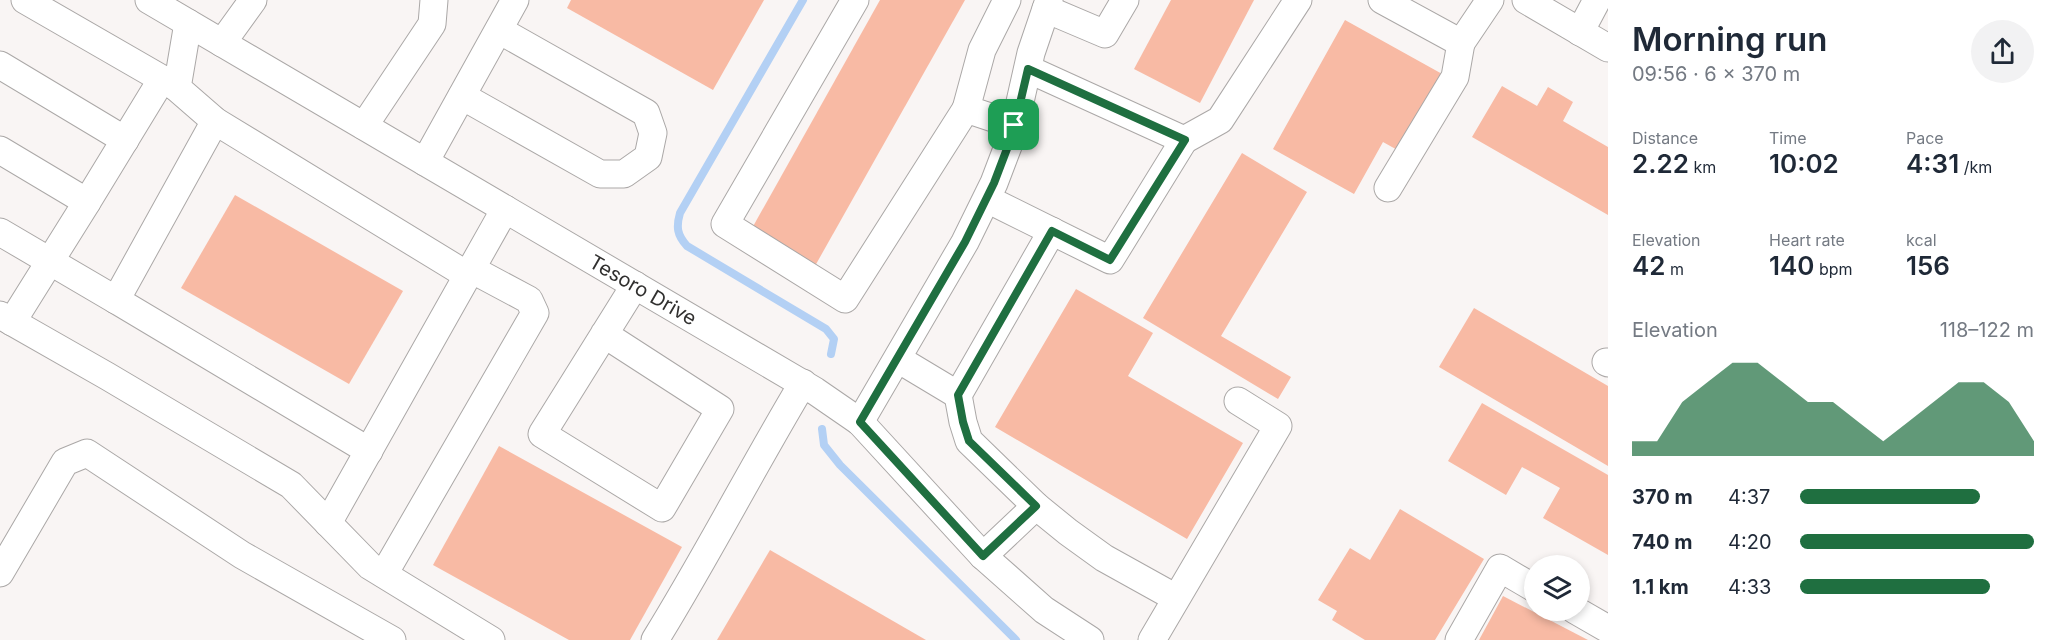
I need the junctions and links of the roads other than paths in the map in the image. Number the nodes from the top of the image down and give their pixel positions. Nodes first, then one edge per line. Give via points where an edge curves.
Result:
1 (25, 0) edge
2 (149, 0) edge
3 (253, 0) edge
4 (434, 0) edge
5 (515, 0) edge
6 (855, 0) edge
7 (1007, 0) edge
8 (1125, 0) edge
9 (1298, 0) edge
10 (1382, 0) edge
11 (1490, 0) edge
12 (1598, 0) edge
13 (1532, 2) edge
14 (1048, 4) edge
15 (188, 23) junction
16 (499, 30) junction
17 (1580, 32) junction
18 (222, 43) junction
19 (1461, 43) junction
20 (1608, 48) edge
21 (0, 65) edge
22 (1028, 69) junction
23 (170, 84) junction
24 (462, 96) junction
25 (966, 109) junction
26 (215, 121) junction
27 (1014, 125) junction
28 (364, 126) junction
29 (125, 140) junction
30 (1185, 140) junction
31 (0, 150) edge
32 (425, 162) junction
33 (1388, 188) dead end
34 (987, 199) junction
35 (87, 202) junction
36 (505, 209) junction
37 (1052, 231) junction
38 (0, 232) edge
39 (50, 261) junction
40 (469, 272) junction
41 (635, 285) junction
42 (116, 300) junction
43 (6, 319) edge
44 (604, 334) junction
45 (898, 359) junction
46 (803, 383) junction
47 (958, 395) junction
48 (1238, 401) dead end
49 (860, 422) junction
50 (369, 451) junction
51 (1036, 506) junction
52 (328, 523) junction
53 (983, 556) junction
54 (0, 573) edge
55 (384, 574) junction
56 (1524, 582) edge
57 (1176, 598) junction
58 (1590, 619) edge
59 (1608, 629) edge
60 (392, 640) edge
61 (491, 640) edge
62 (655, 640) edge
63 (1090, 640) edge
64 (1152, 640) edge
65 (1459, 640) edge

1 - 23 street
2 - 15 street, Tesoro Drive
3 - 18 street
4 - 28 street via 432,24
5 - 16 street
6 - 25 street via 725,224 845,299
7 - 25 street via 982,50
8 - 14 street via 1105,34
9 - 30 street via 1220,120
10 - 19 street
11 - 19 street
12 - 17 street
13 - 17 street
14 - 22 street
15 - 18 street, Tesoro Drive
15 - 23 street
16 - 24 street
16 - 24 street via 646,113 652,133 648,157 624,174 600,174
17 - 20 street
18 - 28 street, Tesoro Drive
19 - 33 street via 1455,77
21 - 29 street
22 - 27 street
22 - 30 street
23 - 26 street
23 - 29 street
24 - 32 street
25 - 27 street
26 - 40 street
26 - 42 street
27 - 34 street
28 - 32 street, Tesoro Drive
29 - 35 street
30 - 37 street via 1110,260
31 - 35 street
32 - 36 street, Tesoro Drive
34 - 37 street
34 - 45 street
35 - 39 street
36 - 40 street
36 - 41 street, Tesoro Drive
37 - 47 street
38 - 39 street
39 - 42 street
39 - 43 street
40 - 50 street
40 - 55 street via 529,300 534,313
41 - 44 street
41 - 46 street, Tesoro Drive
42 - 50 street
43 - 52 street via 291,484
44 - 44 street via 543,434 662,508 720,409
45 - 47 street
45 - 49 street
46 - 49 street, Tesoro Drive
46 - 62 street
47 - 51 street via 969,441
48 - 57 street via 1278,426
49 - 53 street, Tesoro Drive
50 - 52 street
51 - 53 street
51 - 57 street via 1104,558
52 - 55 street via 370,566
53 - 63 street, Tesoro Drive via 1044,610
54 - 60 street via 64,462 87,453 242,555
55 - 61 street
56 - 65 street via 1500,568
57 - 64 street
58 - 59 street

